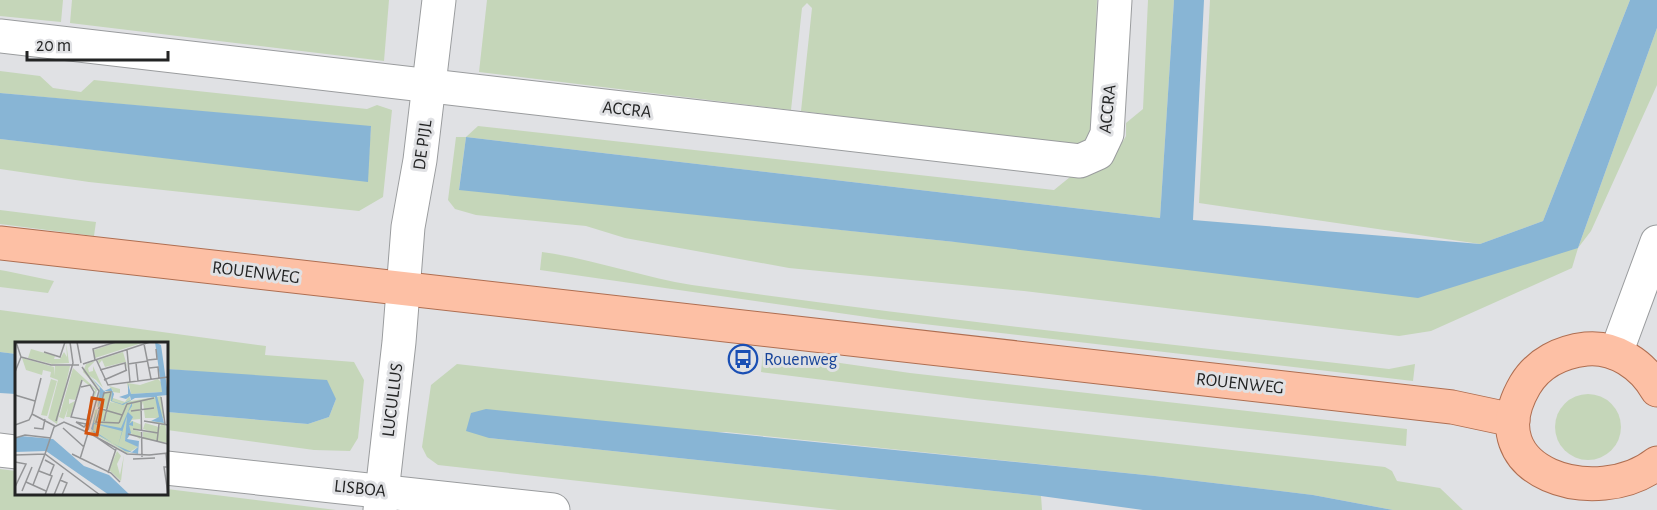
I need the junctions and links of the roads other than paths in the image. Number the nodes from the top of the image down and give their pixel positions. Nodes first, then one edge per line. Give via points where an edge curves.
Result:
1 (439, 0) edge
2 (1115, 0) edge
3 (0, 36) edge
4 (429, 87) junction
5 (1657, 242) edge
6 (0, 243) edge
7 (404, 289) junction
8 (1616, 353) junction
9 (1657, 390) edge
10 (1513, 420) junction
11 (0, 450) edge
12 (15, 452) edge
13 (1657, 463) edge
14 (168, 468) edge
15 (381, 500) edge
16 (1570, 505) edge
17 (553, 510) edge

1 - 4 street, DE PIJL
2 - 4 street, ACCRA via 1107,134 1098,153 1080,161
3 - 4 street, ACCRA
4 - 7 street, DE PIJL via 408,227
5 - 8 street
6 - 7 main road, ROUENWEG
7 - 10 main road, ROUENWEG via 1452,407
7 - 15 street, LUCULLUS
8 - 9 main road via 1641,369
8 - 10 main road via 1590,349 1567,352 1546,362 1529,378 1518,398
10 - 16 main road via 1518,455 1527,471
11 - 12 street
13 - 16 main road via 1648,476 1621,496
14 - 15 street, LISBOA
15 - 17 street, LISBOA

